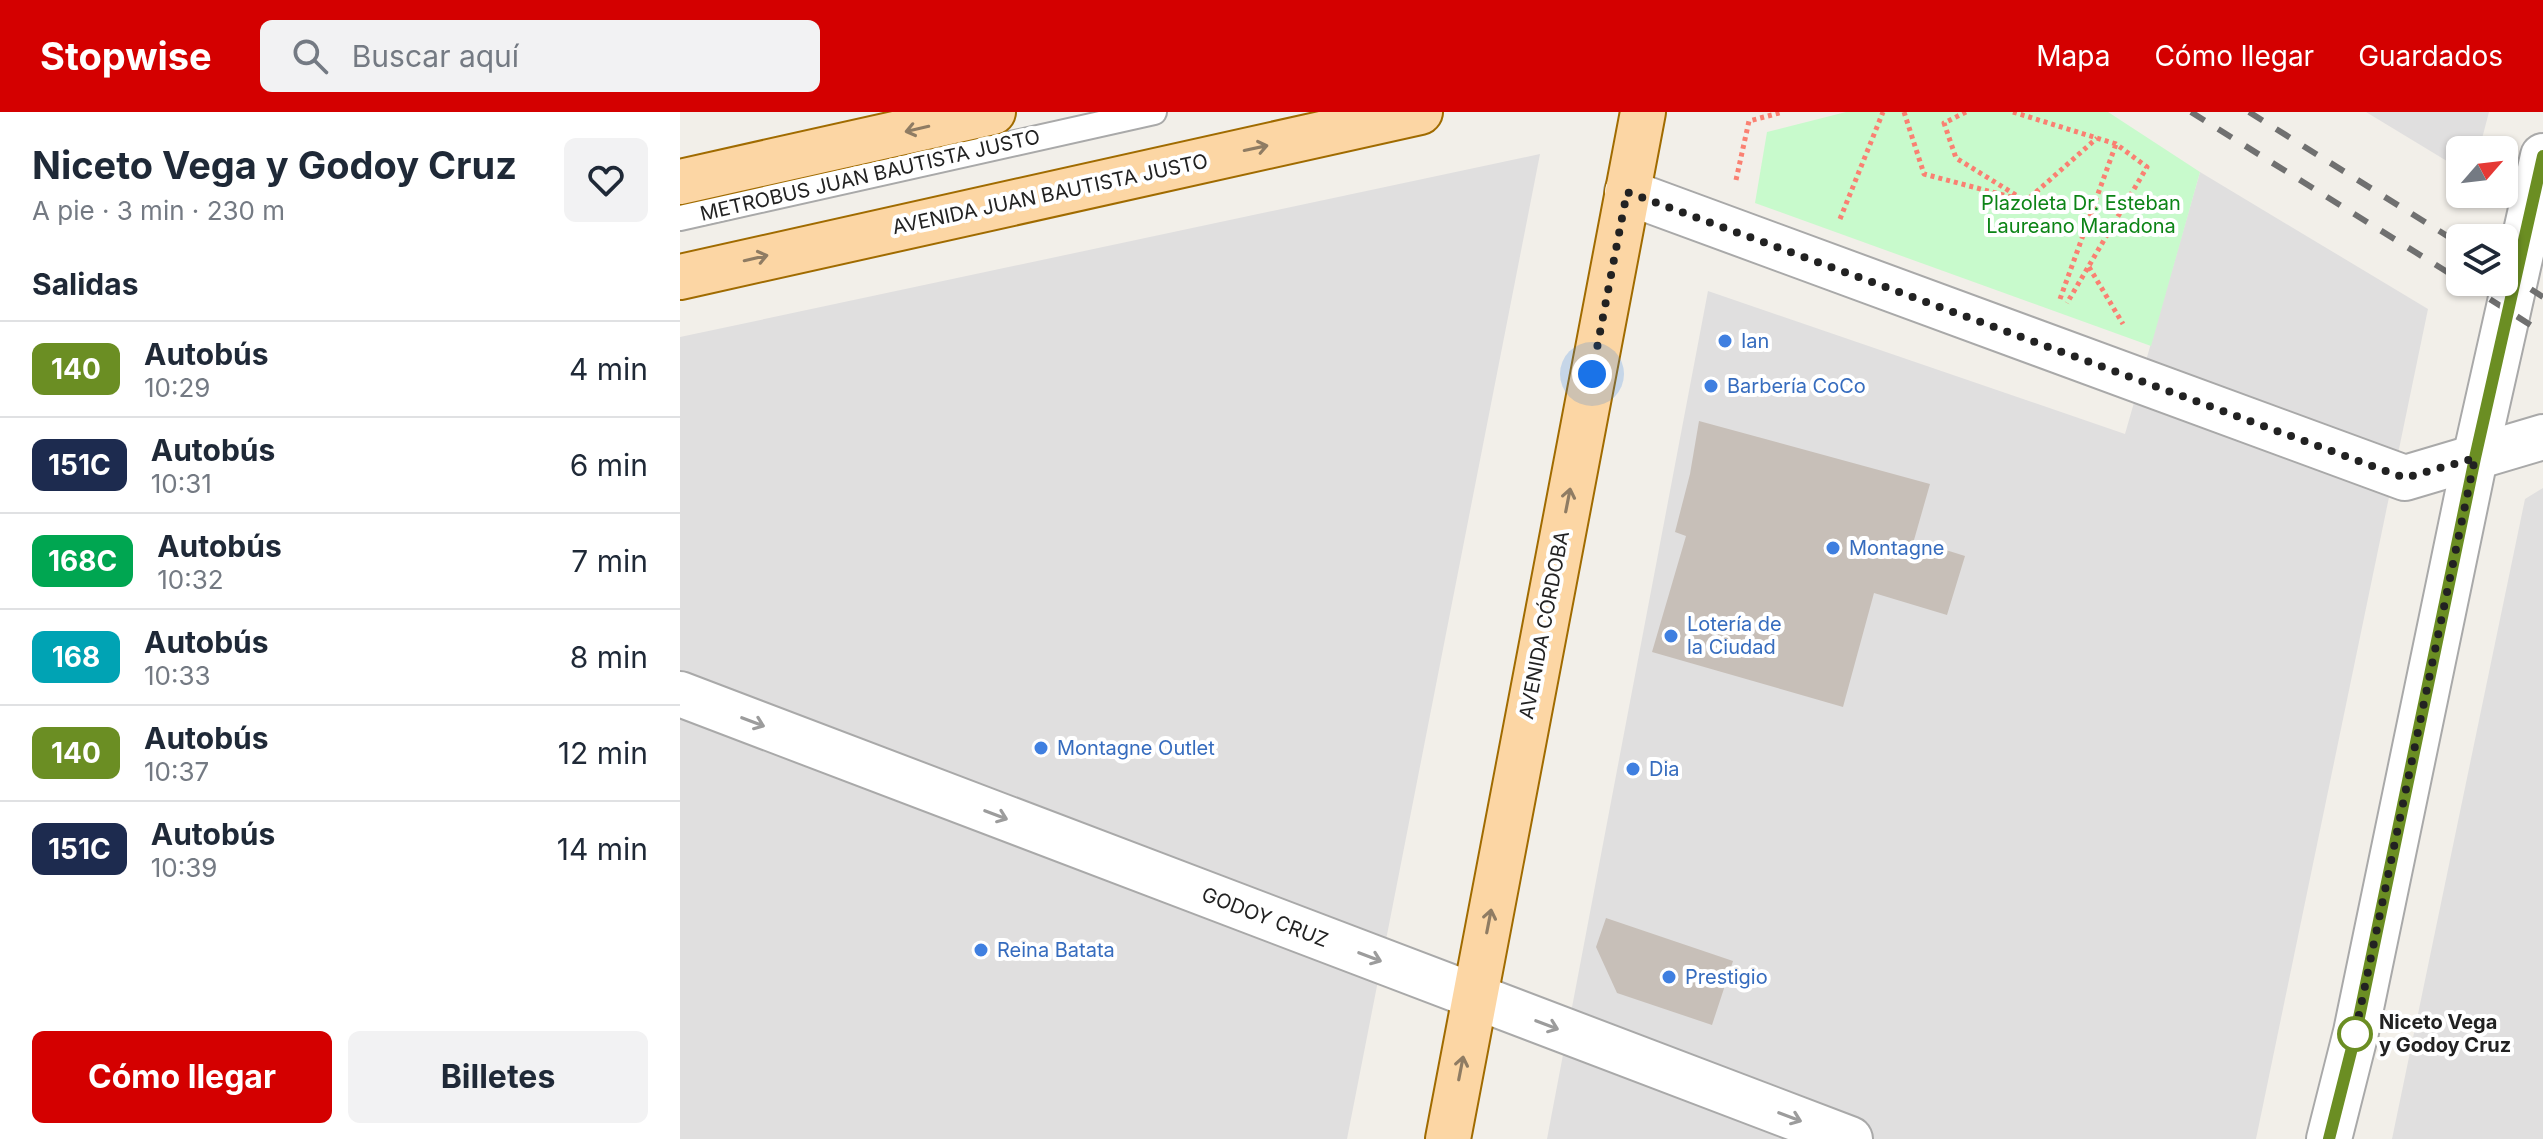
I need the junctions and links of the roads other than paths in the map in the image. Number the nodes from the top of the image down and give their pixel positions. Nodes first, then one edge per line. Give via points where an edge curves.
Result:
1 (993, 112) edge
2 (1154, 112) edge
3 (1420, 112) edge
4 (1643, 112) edge
5 (2543, 156) edge
6 (680, 182) edge
7 (1627, 192) junction
8 (680, 218) edge
9 (680, 277) edge
10 (2543, 437) edge
11 (2475, 458) junction
12 (680, 694) edge
13 (1474, 997) junction
14 (1448, 1139) edge
15 (1850, 1139) edge
16 (2329, 1139) edge

1 -> 6 main road
2 - 8 lane, METROBUS JUAN BAUTISTA JUSTO
9 -> 3 main road, AVENIDA JUAN BAUTISTA JUSTO
4 - 7 main road, AVENIDA CÓRDOBA
5 - 11 street
7 - 11 street via 2405,478
13 -> 7 main road, AVENIDA CÓRDOBA
10 - 11 street
11 - 16 street
12 -> 13 street, GODOY CRUZ
14 -> 13 main road, AVENIDA CÓRDOBA
13 -> 15 street, GODOY CRUZ

